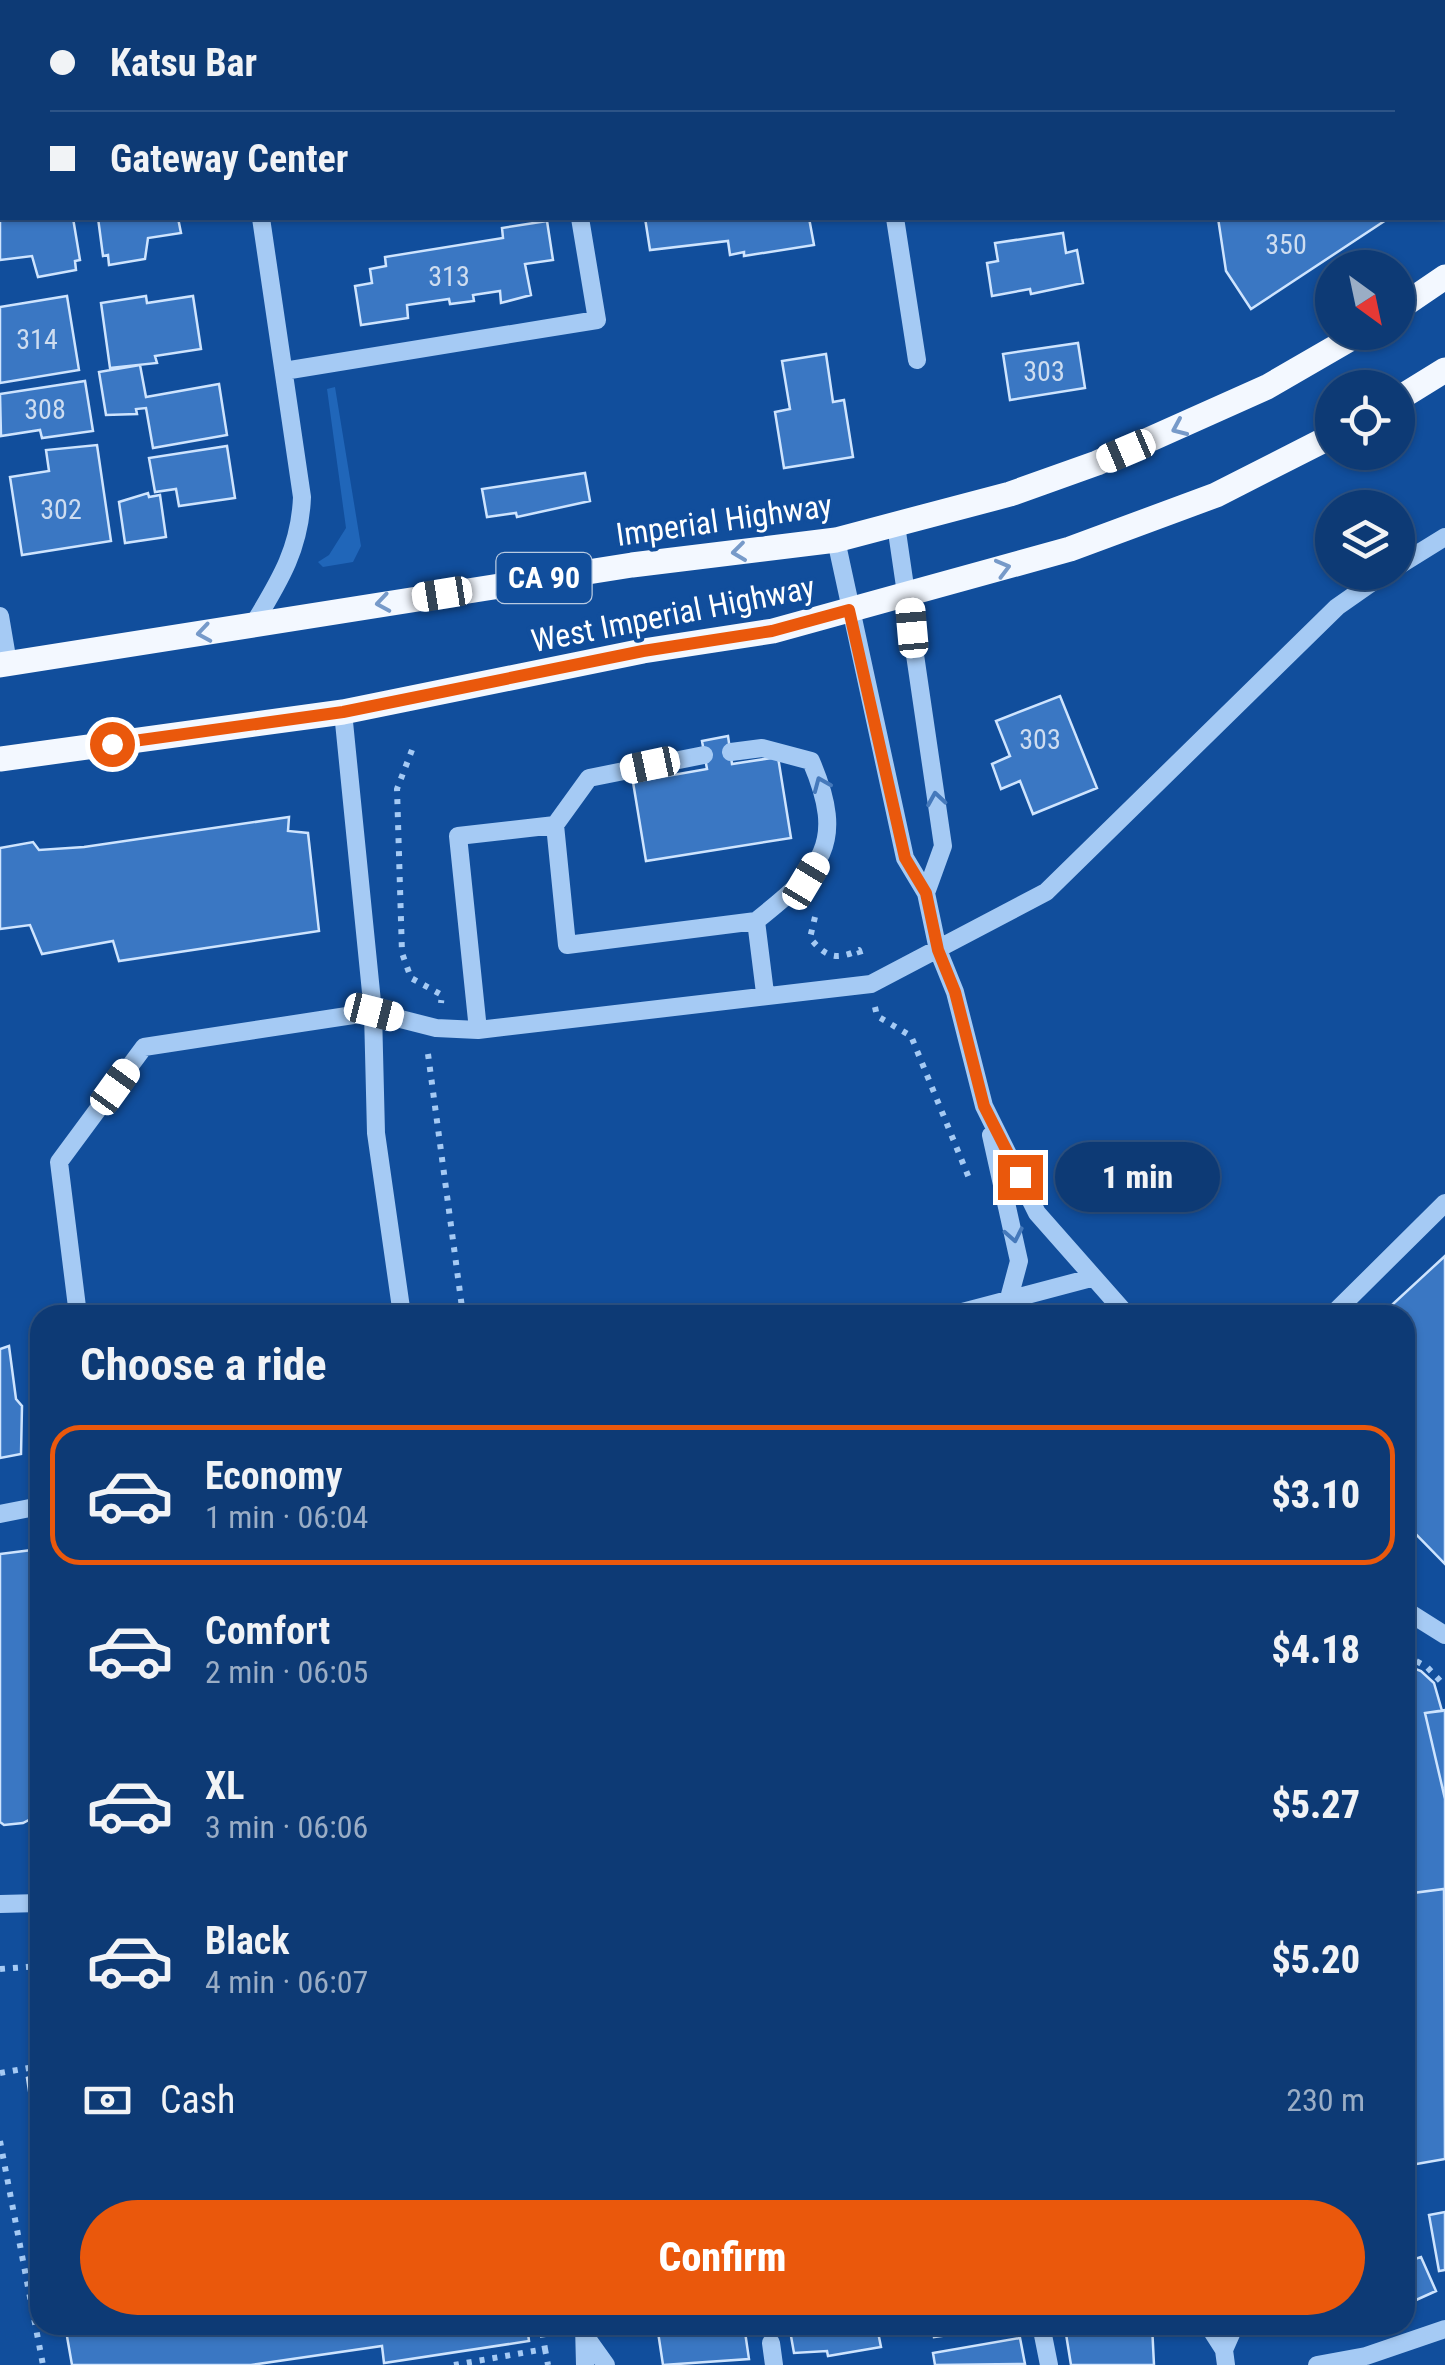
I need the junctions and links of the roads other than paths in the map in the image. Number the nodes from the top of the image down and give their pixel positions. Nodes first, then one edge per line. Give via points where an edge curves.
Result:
1 (261, 220) edge
2 (580, 220) edge
3 (895, 220) edge
4 (1445, 277) edge
5 (1415, 297) edge
6 (1331, 350) edge
7 (917, 360) dead end
8 (284, 370) junction
9 (1445, 370) edge
10 (1415, 388) edge
11 (1315, 444) edge
12 (896, 525) junction
13 (1445, 537) edge
14 (836, 540) junction
15 (1415, 556) edge
16 (1361, 590) edge
17 (909, 594) junction
18 (849, 610) junction
19 (0, 616) edge
20 (253, 625) junction
21 (4, 664) edge
22 (343, 712) junction
23 (731, 752) dead end
24 (704, 756) dead end
25 (0, 759) edge
26 (555, 825) junction
27 (926, 893) junction
28 (756, 921) junction
29 (938, 950) junction
30 (765, 994) junction
31 (374, 1012) junction
32 (478, 1030) junction
33 (984, 1106) junction
34 (1445, 1203) edge
35 (1091, 1278) junction
36 (1008, 1302) junction
37 (77, 1305) edge
38 (401, 1305) edge
39 (995, 1305) edge
40 (1117, 1305) edge
41 (1342, 1305) edge
42 (30, 1508) edge
43 (0, 1514) edge
44 (1415, 1616) edge
45 (1445, 1635) edge
46 (30, 1903) edge
47 (0, 1904) edge
48 (1445, 2329) edge
49 (586, 2335) edge
50 (588, 2335) edge
51 (1043, 2335) edge
52 (770, 2343) dead end
53 (1367, 2360) edge
54 (586, 2365) edge
55 (606, 2365) edge
56 (774, 2365) edge
57 (1049, 2365) edge
58 (1316, 2365) edge

1 - 8 street
2 - 8 street via 597,320
3 - 7 street
4 - 5 main road
6 -> 12 main road, Imperial Highway / CA 90 via 1267,387 1097,463
8 - 20 street via 301,532 292,562
9 - 10 main road
17 -> 11 main road, West Imperial Highway via 1070,550 1216,494
12 - 14 main road, Imperial Highway / CA 90
12 - 17 street
13 - 15 street
14 - 18 street
14 -> 20 main road, Imperial Highway / CA 90
16 - 29 street via 1046,892
17 - 18 main road, West Imperial Highway
27 -> 17 street via 944,846
18 - 22 main road, West Imperial Highway via 772,631
18 - 27 street via 905,858
19 - 21 street
20 -> 21 main road, Imperial Highway / CA 90
22 - 25 main road, West Imperial Highway
22 - 31 street
28 -> 23 street via 806,881 825,848 828,802 811,762 762,748
24 - 26 street via 589,778
26 - 28 street via 567,945
26 - 32 street via 458,836
27 - 29 street
28 - 30 street
29 - 30 street via 872,984
29 - 33 street
30 - 32 street
31 - 32 street via 436,1028
31 - 37 street via 144,1046 60,1162
31 - 38 street via 376,1133
33 - 35 street via 1037,1213
33 -> 36 street via 1019,1260
34 - 41 street
35 - 36 street
35 - 40 street
36 - 39 street
42 - 43 street
44 - 45 street
46 - 47 street
48 - 53 street
49 - 54 street
50 - 55 street
51 - 57 street
52 - 56 street
53 - 58 street

